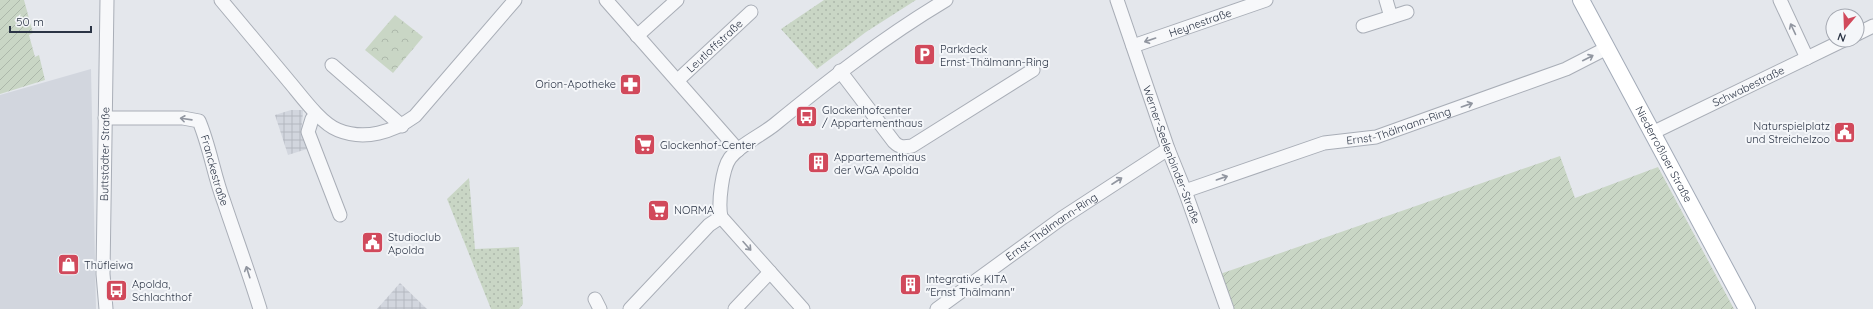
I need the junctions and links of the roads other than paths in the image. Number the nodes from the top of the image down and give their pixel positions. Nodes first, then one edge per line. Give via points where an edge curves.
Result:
1 (107, 0) edge
2 (221, 0) edge
3 (515, 0) edge
4 (606, 0) edge
5 (678, 0) edge
6 (946, 0) edge
7 (1117, 0) edge
8 (1266, 0) edge
9 (1386, 0) edge
10 (1581, 0) edge
11 (1780, 0) edge
12 (751, 12) dead end
13 (1407, 12) dead end
14 (1391, 17) junction
15 (1363, 26) dead end
16 (637, 36) junction
17 (1134, 46) junction
18 (1607, 48) junction
19 (1828, 48) edge
20 (1807, 58) junction
21 (332, 65) dead end
22 (1033, 70) dead end
23 (840, 71) junction
24 (678, 80) junction
25 (316, 114) junction
26 (106, 118) junction
27 (402, 126) junction
28 (1652, 133) junction
29 (1168, 149) junction
30 (738, 150) junction
31 (1185, 191) junction
32 (340, 215) dead end
33 (721, 217) junction
34 (770, 272) junction
35 (106, 309) edge
36 (260, 309) edge
37 (630, 309) edge
38 (735, 309) edge
39 (803, 309) edge
40 (937, 309) edge
41 (1227, 309) edge
42 (1747, 309) edge

1 - 26 street, Buttstädter Straße
2 - 25 street
3 - 27 street via 415,116
4 - 16 street, Leutloffstraße
5 - 16 street
6 - 23 street
7 - 17 street, Werner-Seelenbinder-Straße
8 -> 17 street, Heynestraße
9 - 14 street
10 - 18 main road, Niederroßlaer Straße
20 -> 11 street
12 - 24 street, Leutloffstraße
13 - 14 street
14 - 15 street
16 - 24 street, Leutloffstraße
17 - 29 street, Werner-Seelenbinder-Straße
18 - 28 main road, Niederroßlaer Straße
31 -> 18 street, Ernst-Thälmann-Ring via 1324,143 1376,137 1566,69
19 - 20 street, Schwabestraße
20 - 28 street, Schwabestraße
21 - 27 street
22 - 23 street via 912,146 903,148 897,146
23 - 30 street
24 - 30 street, Leutloffstraße
25 - 27 street via 337,130 354,135 382,133
25 - 32 street via 308,132
26 - 35 street, Buttstädter Straße via 103,274
36 -> 26 street, Franckestraße via 223,202 199,121 183,118
28 - 42 main road, Niederroßlaer Straße
29 - 31 street, Werner-Seelenbinder-Straße
40 -> 29 street, Ernst-Thälmann-Ring via 1062,218
30 - 33 street via 724,171 719,210
31 - 41 street, Werner-Seelenbinder-Straße
33 -> 34 street
33 - 37 street via 709,225
34 - 38 street
34 - 39 street

